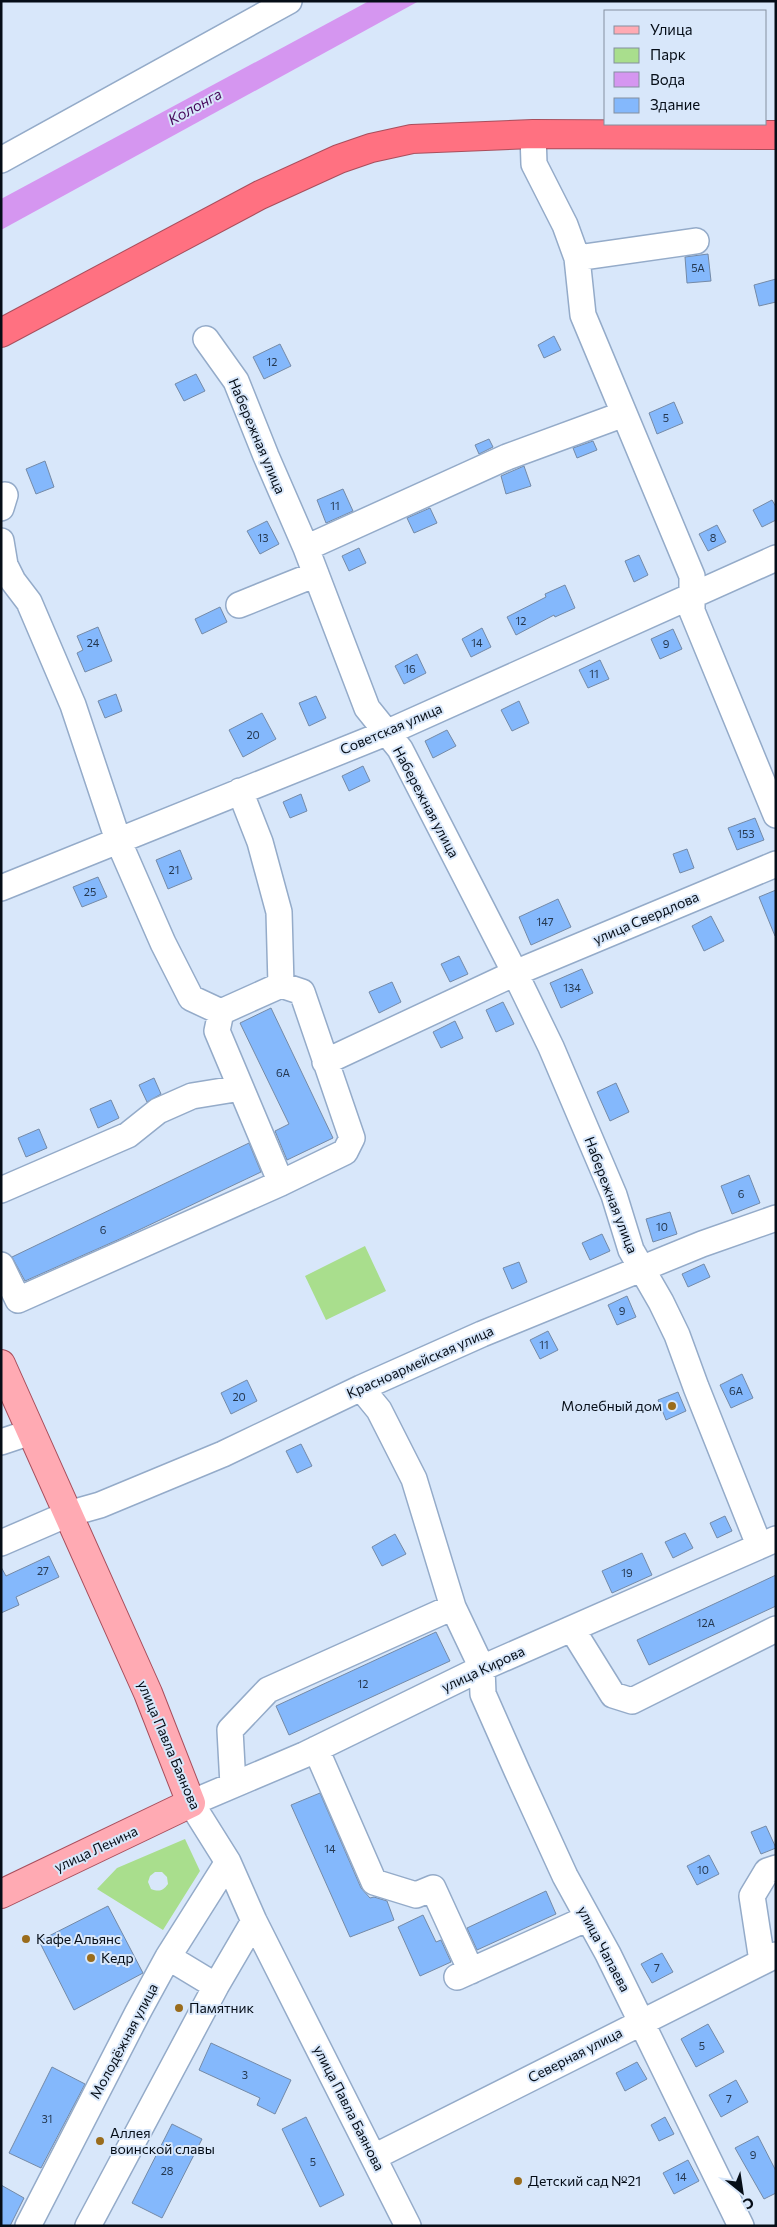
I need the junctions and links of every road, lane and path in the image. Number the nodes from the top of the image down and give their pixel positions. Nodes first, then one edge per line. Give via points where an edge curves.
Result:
1 (289, 1) edge
2 (533, 134) junction
3 (776, 135) edge
4 (1, 160) edge
5 (696, 241) dead end
6 (576, 258) junction
7 (1, 333) edge
8 (206, 338) dead end
9 (624, 414) junction
10 (1, 541) edge
11 (306, 548) junction
12 (776, 558) edge
13 (316, 574) junction
14 (1, 591) edge
15 (692, 596) junction
16 (29, 602) junction
17 (239, 604) dead end
18 (386, 733) junction
19 (240, 792) junction
20 (776, 815) edge
21 (118, 840) junction
22 (776, 864) edge
23 (1, 888) edge
24 (516, 973) junction
25 (281, 985) junction
26 (220, 1012) junction
27 (325, 1062) junction
28 (241, 1088) junction
29 (281, 1183) junction
30 (1, 1190) edge
31 (776, 1218) edge
32 (1, 1264) edge
33 (641, 1269) junction
34 (1, 1364) edge
35 (361, 1388) junction
36 (31, 1432) junction
37 (1, 1442) edge
38 (68, 1514) junction
39 (768, 1542) edge
40 (1, 1543) edge
41 (453, 1606) junction
42 (572, 1629) junction
43 (776, 1629) edge
44 (482, 1668) junction
45 (316, 1749) junction
46 (234, 1785) junction
47 (191, 1803) junction
48 (228, 1862) junction
49 (776, 1868) edge
50 (1, 1894) edge
51 (588, 1918) junction
52 (254, 1921) junction
53 (168, 1957) junction
54 (769, 1958) edge
55 (216, 1986) junction
56 (642, 2022) junction
57 (374, 2157) junction
58 (28, 2226) edge
59 (88, 2226) edge
60 (408, 2226) edge
61 (740, 2226) edge

1 - 4 street
2 - 3 highway
2 - 6 street via 534,164 565,226
2 - 7 highway via 412,139 339,159 260,195
5 - 6 street
6 - 9 street via 583,314
8 - 11 street, Набережная улица via 236,381
9 - 11 street via 506,457
9 - 15 street via 692,576
10 - 16 street via 5,565 13,582
11 - 13 street, Набережная улица
12 - 15 street, Советская улица
13 - 17 street
13 - 18 street, Набережная улица via 367,708
14 - 16 street
15 - 18 street, Советская улица
15 - 20 street via 692,611
16 - 21 street via 73,705
18 - 19 street, Советская улица
18 - 24 street, Набережная улица via 400,749
19 - 21 street, Советская улица
19 - 25 street via 260,842 279,912
21 - 23 street, Советская улица
21 - 26 street via 191,998
22 - 24 street, улица Свердлова
24 - 27 street, улица Свердлова
24 - 33 street, Набережная улица via 614,1195 630,1250
25 - 26 street
25 - 27 street via 302,992
26 - 28 street via 217,1031
27 - 29 street via 352,1138 345,1152
28 - 29 street
28 - 30 street via 192,1096 158,1111 128,1135
29 - 32 street via 18,1300
31 - 33 street, Красноармейская улица
33 - 35 street, Красноармейская улица
33 - 39 street, Набережная улица via 677,1335 696,1387
34 - 36 main road, улица Павла Баянова
35 - 38 street, Красноармейская улица via 223,1454 100,1505
35 - 41 street via 379,1410 414,1479
36 - 37 street
36 - 38 main road, улица Павла Баянова
38 - 40 street, Красноармейская улица
38 - 47 main road, улица Павла Баянова via 148,1693
39 - 42 street, улица Кирова
41 - 44 street
41 - 46 street via 268,1690 230,1730
42 - 43 street via 612,1695 632,1701
42 - 44 street, улица Кирова
44 - 45 street, улица Кирова
44 - 51 street, улица Чапаева via 483,1694 565,1876
45 - 46 street, улица Кирова
45 - 51 street via 374,1882 416,1895 433,1888 464,1974
46 - 47 street, улица Кирова
47 - 48 street, улица Павла Баянова
47 - 50 main road, улица Ленина
48 - 52 street, улица Павла Баянова
48 - 53 street, Молодёжная улица
49 - 54 street via 767,1871 752,1896
51 - 56 street, улица Чапаева
52 - 55 street
52 - 57 street, улица Павла Баянова
53 - 55 street
53 - 58 street, Молодёжная улица
54 - 56 street, Северная улица
55 - 59 street
56 - 57 street, Северная улица
56 - 61 street, улица Чапаева
57 - 60 street, улица Павла Баянова

